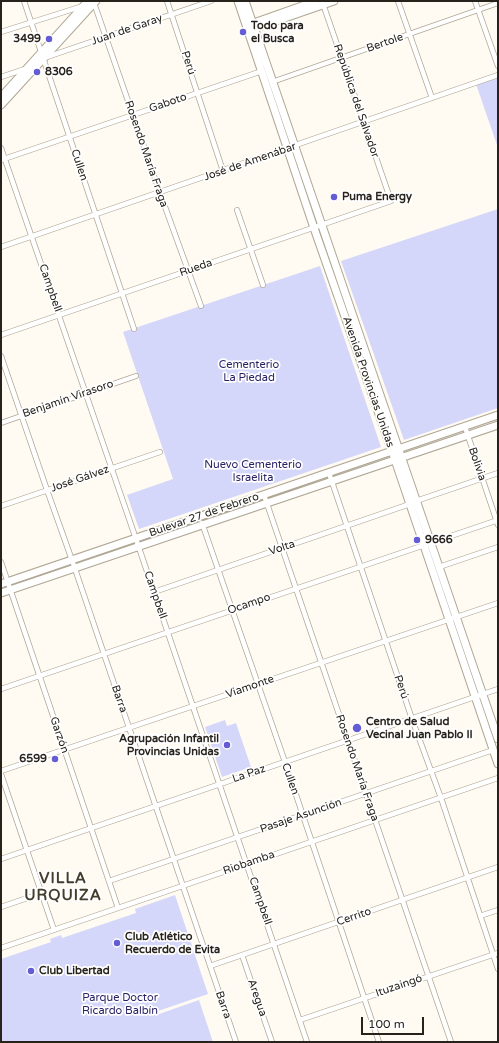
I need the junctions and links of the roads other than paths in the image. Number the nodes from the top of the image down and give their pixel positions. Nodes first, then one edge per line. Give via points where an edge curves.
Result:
1 (24, 1) edge
2 (167, 1) edge
3 (211, 1) edge
4 (238, 1) edge
5 (245, 1) edge
6 (334, 1) edge
7 (398, 1) edge
8 (475, 1) edge
9 (91, 2) edge
10 (320, 2) edge
11 (498, 3) edge
12 (478, 10) junction
13 (172, 15) junction
14 (31, 23) junction
15 (250, 27) junction
16 (1, 32) edge
17 (410, 34) junction
18 (106, 37) junction
19 (42, 56) junction
20 (341, 58) junction
21 (498, 66) edge
22 (27, 69) junction
23 (265, 70) junction
24 (498, 76) edge
25 (1, 77) edge
26 (272, 82) junction
27 (197, 93) junction
28 (1, 97) edge
29 (432, 98) junction
30 (1, 106) edge
31 (133, 115) junction
32 (364, 122) junction
33 (69, 137) junction
34 (1, 148) edge
35 (291, 148) junction
36 (3, 159) edge
37 (223, 171) junction
38 (160, 193) junction
39 (391, 202) joint
40 (237, 210) dead end
41 (95, 215) junction
42 (318, 226) junction
43 (32, 237) junction
44 (1, 247) edge
45 (251, 249) junction
46 (188, 271) junction
47 (263, 285) dead end
48 (121, 294) junction
49 (201, 306) dead end
50 (59, 315) junction
51 (134, 329) dead end
52 (1, 335) edge
53 (1, 356) edge
54 (136, 376) dead end
55 (86, 393) junction
56 (498, 415) edge
57 (22, 416) junction
58 (1, 422) edge
59 (498, 425) edge
60 (465, 426) junction
61 (468, 435) junction
62 (395, 450) junction
63 (160, 452) dead end
64 (398, 459) junction
65 (112, 468) junction
66 (328, 473) junction
67 (498, 473) edge
68 (482, 479) junction
69 (332, 482) junction
70 (47, 490) junction
71 (264, 495) junction
72 (413, 502) junction
73 (267, 503) junction
74 (1, 506) edge
75 (200, 517) junction
76 (498, 522) edge
77 (203, 525) junction
78 (346, 525) junction
79 (136, 539) junction
80 (427, 544) junction
81 (139, 547) junction
82 (498, 547) edge
83 (282, 548) junction
84 (72, 560) junction
85 (1, 562) edge
86 (360, 567) junction
87 (439, 567) junction
88 (75, 568) junction
89 (218, 570) junction
90 (4, 583) edge
91 (296, 589) junction
92 (11, 590) junction
93 (154, 592) junction
94 (1, 593) edge
95 (498, 602) edge
96 (232, 610) junction
97 (452, 618) junction
98 (168, 632) junction
99 (385, 641) junction
100 (104, 654) junction
101 (321, 662) junction
102 (40, 676) junction
103 (258, 684) junction
104 (1, 689) edge
105 (498, 689) edge
106 (479, 696) junction
107 (193, 706) junction
108 (412, 719) junction
109 (129, 728) junction
110 (498, 737) edge
111 (348, 740) junction
112 (64, 750) junction
113 (493, 750) junction
114 (285, 762) junction
115 (498, 764) edge
116 (1, 771) edge
117 (431, 772) junction
118 (1, 774) edge
119 (498, 778) edge
120 (220, 784) junction
121 (366, 794) junction
122 (441, 798) junction
123 (156, 806) junction
124 (303, 815) junction
125 (375, 820) junction
126 (91, 828) junction
127 (238, 837) junction
128 (312, 842) junction
129 (27, 850) junction
130 (1, 859) edge
131 (174, 859) junction
132 (247, 864) junction
133 (498, 868) edge
134 (467, 878) junction
135 (109, 881) junction
136 (183, 886) junction
137 (42, 893) junction
138 (402, 900) junction
139 (1, 907) edge
140 (118, 908) junction
141 (498, 910) edge
142 (480, 916) junction
143 (339, 922) junction
144 (54, 930) junction
145 (274, 944) junction
146 (1, 948) edge
147 (496, 954) edge
148 (242, 955) junction
149 (210, 966) junction
150 (498, 969) edge
151 (428, 976) junction
152 (365, 998) junction
153 (300, 1020) junction
154 (236, 1042) edge
155 (272, 1042) edge
156 (308, 1042) edge
157 (380, 1042) edge
158 (451, 1042) edge

1 - 14 street, Cullen
2 - 13 street, Perú
3 - 13 street, Juan de Garay
4 - 15 main road, Avenida Provincias Unidas
5 - 15 main road, Avenida Provincias Unidas
6 - 10 main road
7 - 17 street
8 - 12 street
9 - 14 street
9 - 18 street, Rosendo María Fraga
9 - 19 main road
10 - 15 main road
10 - 20 street, República del Salvador
11 - 12 street, Bertole
12 - 17 street, Bertole
12 - 21 street
13 - 18 street, Juan de Garay
13 - 27 street, Perú
14 - 16 street
14 - 19 street, Cullen
15 - 23 main road, Avenida Provincias Unidas
17 - 20 street, Bertole
17 - 29 street
18 - 19 street, Juan de Garay
18 - 31 street, Rosendo María Fraga
19 - 22 main road
19 - 30 main road
19 - 33 street, Cullen
20 - 26 street, Bertole
20 - 32 street, República del Salvador
22 - 25 street
22 - 28 main road
23 - 26 main road, Avenida Provincias Unidas
23 - 27 street, Gaboto
23 - 35 main road, Avenida Provincias Unidas
24 - 29 street, José de Amenábar
26 - 35 main road, Avenida Provincias Unidas
27 - 31 street, Gaboto
27 - 37 street, Perú
29 - 32 street, José de Amenábar
31 - 33 street, Gaboto
31 - 38 street, Rosendo María Fraga
32 - 35 street, José de Amenábar
32 - 39 street, República del Salvador
33 - 36 street, Gaboto
33 - 41 street, Cullen
34 - 36 street, Campbell
35 - 37 street, José de Amenábar
35 - 42 main road, Avenida Provincias Unidas
36 - 43 street, Campbell
37 - 38 street, José de Amenábar
38 - 41 street, José de Amenábar
38 - 46 street, Rosendo María Fraga
39 - 42 street, Rueda
40 - 45 street
41 - 43 street, José de Amenábar
41 - 48 street, Cullen
42 - 45 street, Rueda
42 - 62 main road, Avenida Provincias Unidas
43 - 44 street, José de Amenábar
43 - 50 street, Campbell
45 - 46 street, Rueda
45 - 47 street
46 - 48 street, Rueda
46 - 49 street, Rosendo María Fraga
48 - 50 street, Rueda
48 - 51 street, Cullen
50 - 52 street, Rueda
50 - 55 street, Campbell
53 - 57 street, Barra
54 - 55 street, Benjamín Virasoro
55 - 57 street, Benjamín Virasoro
55 - 65 street, Campbell
56 - 60 main road, Bulevar 27 de Febrero
57 - 58 street, Benjamín Virasoro
57 - 70 street, Barra
59 - 61 main road, Bulevar 27 de Febrero
60 - 61 street, Bolivia
60 - 62 main road, Bulevar 27 de Febrero
61 - 64 main road, Bulevar 27 de Febrero
61 - 68 street, Bolivia
62 - 64 main road, Avenida Provincias Unidas
62 - 66 main road, Bulevar 27 de Febrero
63 - 65 street, José Gálvez
64 - 69 main road, Bulevar 27 de Febrero
64 - 72 main road, Avenida Provincias Unidas
65 - 70 street, José Gálvez
65 - 79 street, Campbell
66 - 69 street, Perú
66 - 71 main road, Bulevar 27 de Febrero
67 - 68 street, Volta
68 - 72 street, Volta
68 - 76 street, Bolivia
69 - 73 main road, Bulevar 27 de Febrero
69 - 78 street, Perú
70 - 74 street, José Gálvez
70 - 84 street, Barra
71 - 73 street, Rosendo María Fraga
71 - 75 main road, Bulevar 27 de Febrero
72 - 78 street, Volta
72 - 80 main road, Avenida Provincias Unidas
73 - 77 main road, Bulevar 27 de Febrero
73 - 83 street, Rosendo María Fraga
75 - 77 street, Cullen
75 - 79 main road, Bulevar 27 de Febrero
76 - 80 street, Ocampo
77 - 81 main road, Bulevar 27 de Febrero
77 - 89 street, Cullen
78 - 83 street, Volta
78 - 86 street, Perú
79 - 81 street, Campbell
79 - 84 main road, Bulevar 27 de Febrero
80 - 86 street, Ocampo
80 - 87 main road, Avenida Provincias Unidas
80 - 97 main road, Avenida Provincias Unidas
81 - 88 main road, Bulevar 27 de Febrero
81 - 93 street, Campbell
82 - 87 street
83 - 89 street, Volta
83 - 91 street, Rosendo María Fraga
84 - 88 street, Barra
84 - 90 main road, Bulevar 27 de Febrero
85 - 90 street, Garzón
86 - 91 street, Ocampo
86 - 99 street, Perú
87 - 97 main road, Avenida Provincias Unidas
88 - 92 main road, Bulevar 27 de Febrero
88 - 100 street, Barra
89 - 93 street, Volta
89 - 96 street, Cullen
90 - 92 street, Garzón
91 - 96 street, Ocampo
91 - 101 street, Rosendo María Fraga
92 - 94 main road, Bulevar 27 de Febrero
92 - 102 street, Garzón
93 - 98 street, Campbell
95 - 97 street, Viamonte
96 - 98 street, Ocampo
96 - 103 street, Cullen
97 - 99 street, Viamonte
97 - 106 main road, Avenida Provincias Unidas
98 - 100 street, Ocampo
98 - 107 street, Campbell
99 - 101 street, Viamonte
99 - 108 street, Perú
100 - 102 street, Ocampo
100 - 109 street, Barra
101 - 103 street, Viamonte
101 - 111 street, Rosendo María Fraga
102 - 104 street, Ocampo
102 - 112 street, Garzón
103 - 107 street, Viamonte
103 - 114 street, Cullen
105 - 106 street, La Paz
106 - 108 street, La Paz
106 - 110 main road, Avenida Provincias Unidas
106 - 113 main road, Avenida Provincias Unidas
107 - 109 street, Viamonte
107 - 120 street, Campbell
108 - 111 street, La Paz
108 - 117 street, Perú
109 - 112 street, Viamonte
109 - 123 street, Barra
111 - 114 street, La Paz
111 - 121 street, Rosendo María Fraga
112 - 116 street, Viamonte
112 - 126 street, Garzón
113 - 115 main road, Avenida Provincias Unidas
113 - 117 street, Pasaje Asunción
114 - 120 street, La Paz
114 - 124 street, Cullen
117 - 121 street, Pasaje Asunción
117 - 122 street, Perú
118 - 129 street
119 - 122 street, Riobamba
120 - 123 street, La Paz
120 - 127 street, Campbell
121 - 124 street, Pasaje Asunción
121 - 125 street, Rosendo María Fraga
122 - 125 street, Riobamba
122 - 134 street, Perú
123 - 126 street, La Paz
123 - 131 street, Barra
124 - 127 street, Pasaje Asunción
124 - 128 street, Cullen
125 - 128 street, Riobamba
125 - 138 street, Rosendo María Fraga
126 - 129 street, La Paz
126 - 135 street, Garzón
127 - 131 street, Pasaje Asunción
127 - 132 street, Campbell
128 - 132 street, Riobamba
128 - 143 street, Cullen
129 - 130 street, La Paz
129 - 137 street
131 - 135 street, Pasaje Asunción
131 - 136 street, Barra
132 - 136 street, Riobamba
132 - 145 street, Campbell
133 - 134 street, Cerrito
134 - 138 street, Cerrito
134 - 142 street, Perú
135 - 140 street, Garzón
136 - 140 street, Riobamba
136 - 149 street, Barra
137 - 139 street
137 - 144 street
138 - 143 street, Cerrito
138 - 151 street, Rosendo María Fraga
140 - 144 street, Riobamba
141 - 142 street
142 - 147 street, Perú
143 - 145 street, Cerrito
143 - 152 street, Cullen
144 - 146 street, Riobamba
145 - 148 street, Cerrito
145 - 153 street, Campbell
147 - 150 street, Perú
147 - 151 street, Ituzaingó
148 - 149 street, Cerrito
148 - 155 street, Aregua
149 - 154 street, Barra
151 - 152 street, Ituzaingó
151 - 158 street, Rosendo María Fraga
152 - 153 street, Ituzaingó
152 - 157 street, Cullen
153 - 156 street, Campbell

